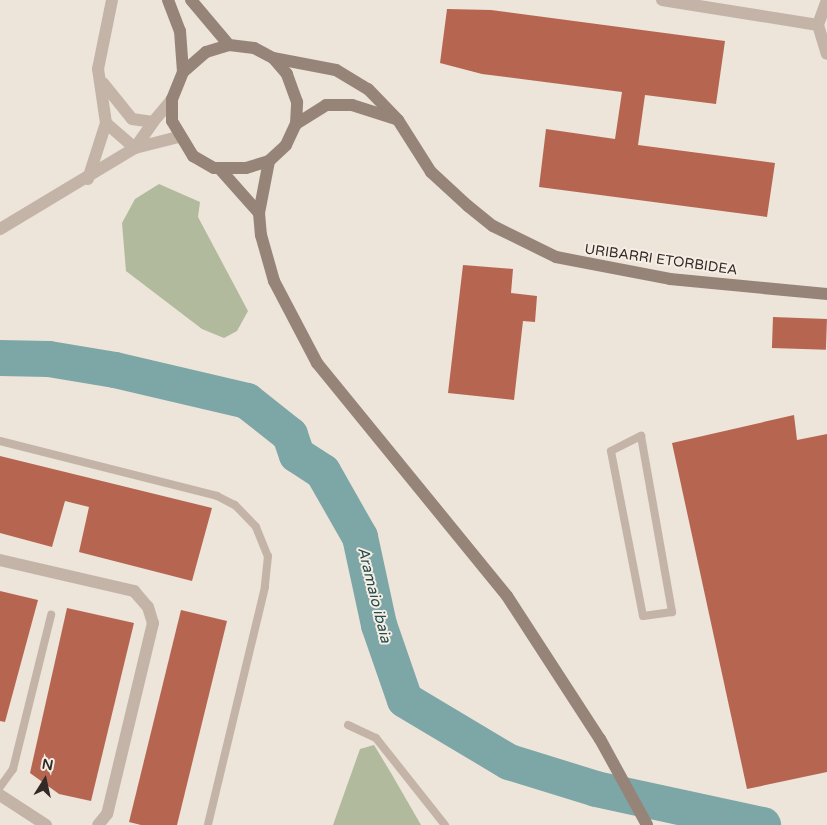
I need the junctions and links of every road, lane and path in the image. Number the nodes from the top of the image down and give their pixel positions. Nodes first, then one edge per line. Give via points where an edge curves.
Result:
1 (112, 0) edge
2 (168, 0) edge
3 (191, 0) edge
4 (662, 0) edge
5 (827, 0) edge
6 (818, 25) junction
7 (229, 46) junction
8 (827, 54) edge
9 (273, 58) junction
10 (183, 72) junction
11 (102, 81) junction
12 (172, 99) junction
13 (398, 120) junction
14 (153, 122) junction
15 (106, 123) junction
16 (296, 124) junction
17 (178, 137) junction
18 (135, 148) junction
19 (269, 161) junction
20 (219, 168) junction
21 (88, 179) junction
22 (259, 213) junction
23 (0, 229) edge
24 (827, 294) edge
25 (641, 436) joint
26 (0, 441) edge
27 (0, 560) edge
28 (51, 615) dead end
29 (348, 725) dead end
30 (0, 787) edge
31 (0, 795) edge
32 (46, 825) edge
33 (98, 825) edge
34 (208, 825) edge
35 (445, 825) edge
36 (647, 825) edge

1 - 11 street via 99,56
2 - 10 main road via 180,31
3 - 7 main road
4 - 6 street
5 - 6 street
6 - 8 street
7 - 9 main road via 254,48
7 - 10 main road via 206,52
9 - 13 main road, URIBARRI ETORBIDEA via 336,70 368,89
9 - 16 main road via 294,86
10 - 12 main road
11 - 14 street via 132,119
11 - 15 street
12 - 14 street
12 - 17 main road
13 - 16 main road via 352,105 326,105
13 - 24 main road, URIBARRI ETORBIDEA via 431,172 468,206 493,226 556,258 670,279
14 - 18 street
15 - 18 street
15 - 21 street
16 - 19 main road via 286,145
17 - 18 street
17 - 20 main road via 193,156
18 - 21 street
19 - 20 main road
19 - 22 main road
20 - 22 main road
21 - 23 street
22 - 36 main road via 274,281 316,363 507,596 600,739
25 - 25 lane via 672,612 644,616 611,451
26 - 34 lane via 218,496 235,505 256,527 268,556 265,587
27 - 33 street via 134,591 148,607 153,623 107,814
28 - 30 lane via 13,769
29 - 35 lane via 376,738
31 - 32 street

